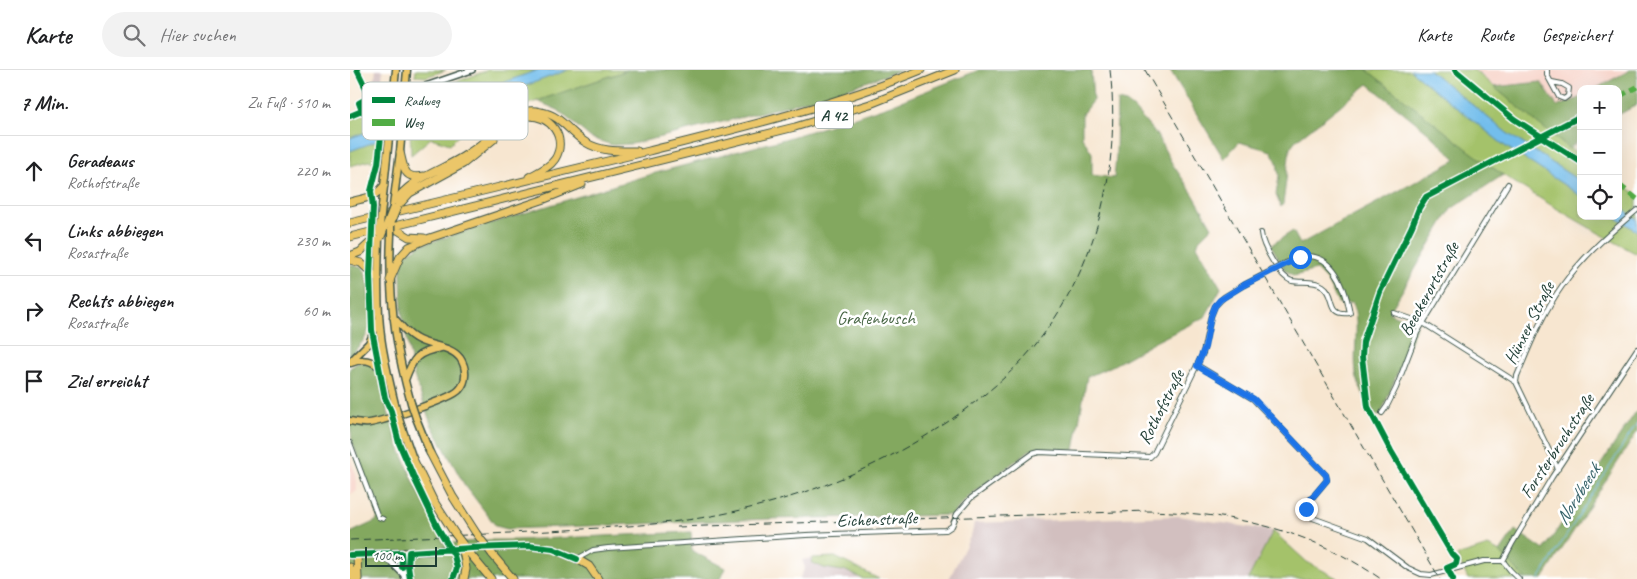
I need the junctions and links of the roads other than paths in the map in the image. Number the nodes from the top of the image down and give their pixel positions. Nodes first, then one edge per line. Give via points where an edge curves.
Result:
1 (472, 70) edge
2 (921, 70) edge
3 (955, 70) edge
4 (1547, 70) edge
5 (437, 82) edge
6 (1552, 82) junction
7 (528, 112) edge
8 (528, 116) edge
9 (389, 140) edge
10 (401, 140) edge
11 (487, 140) edge
12 (492, 140) edge
13 (647, 151) junction
14 (400, 152) junction
15 (434, 173) junction
16 (601, 176) junction
17 (520, 182) junction
18 (1508, 184) dead end
19 (384, 186) junction
20 (350, 202) edge
21 (1637, 210) edge
22 (392, 214) junction
23 (350, 223) edge
24 (1261, 233) dead end
25 (350, 237) edge
26 (430, 238) junction
27 (377, 241) junction
28 (350, 256) edge
29 (350, 260) edge
30 (378, 279) junction
31 (390, 280) junction
32 (1394, 313) dead end
33 (393, 317) junction
34 (379, 319) junction
35 (1423, 323) junction
36 (442, 348) junction
37 (1637, 349) edge
38 (350, 363) edge
39 (1197, 366) junction
40 (388, 377) junction
41 (404, 380) junction
42 (1516, 382) junction
43 (1382, 412) dead end
44 (350, 421) edge
45 (350, 443) edge
46 (430, 453) joint
47 (1150, 457) joint
48 (413, 459) joint
49 (1558, 469) junction
50 (383, 519) dead end
51 (405, 553) junction
52 (374, 554) junction
53 (353, 555) edge
54 (468, 555) junction
55 (577, 559) junction
56 (1504, 560) junction
57 (350, 567) edge
58 (404, 576) edge
59 (354, 579) edge
60 (358, 579) edge
61 (410, 579) edge
62 (464, 579) edge
63 (490, 579) edge
64 (513, 579) edge
65 (596, 579) edge
66 (1519, 579) edge

1 - 5 street
2 - 13 highway, A 42 via 808,110
3 - 16 highway, A 42 via 878,101 804,125
4 - 6 street
6 - 6 street via 1566,86 1570,91 1568,96 1564,99 1559,97
7 - 13 highway via 554,116 579,138 597,148
8 - 17 highway via 549,122 557,132 558,153 547,167
9 - 19 main road
10 - 14 main road
11 - 15 highway
12 - 22 highway via 471,159 419,187
13 - 17 highway, A 42
14 - 15 highway via 408,175 418,178
14 - 22 main road
15 - 22 highway via 398,196
16 - 25 highway, A 42
16 - 26 highway via 551,197
17 - 23 highway, A 42
18 - 35 street, Beeckerortstraße
19 - 20 highway via 372,197
19 - 22 main road via 383,197
21 - 42 street, Hünxer Straße via 1589,253 1560,288 1537,330
22 - 26 highway via 412,238
22 - 27 main road, bridge
22 - 27 main road, bridge via 379,229
22 - 31 main road
24 - 39 street, Rothofstraße, bridge via 1266,248 1283,276 1322,286 1328,291 1337,311 1350,313 1342,285 1326,262 1308,256 1297,258 1286,263 1244,285 1215,306
26 - 31 highway via 408,247
27 - 28 highway
27 - 30 main road
29 - 30 highway via 361,263
30 - 34 main road
31 - 33 main road
32 - 35 street
33 - 36 main road via 415,338
33 - 41 main road
34 - 38 main road via 369,343
34 - 40 main road
35 - 42 street
35 - 43 street, Beeckerortstraße via 1388,406
36 - 41 main road via 416,357
36 - 44 main road via 456,354 464,367 463,383 456,393 377,422
37 - 49 street, Forsterbruchstraße
38 - 40 main road via 371,361
39 - 47 street, Rothofstraße
39 - 56 street via 1254,399 1326,475 1327,480 1306,505 1310,517 1368,538 1421,574 1431,575 1484,561
40 - 48 main road, bridge
41 - 46 main road, bridge
42 - 49 street, Hünxer Straße
45 - 50 street via 378,517
46 - 64 highway, bridge via 476,533
47 - 55 street, Eichenstraße via 1032,454 971,498 946,530 608,548 593,550
48 - 54 highway, bridge via 433,500
49 - 56 street, Forsterbruchstraße
51 - 52 main road
51 - 55 main road via 530,546 553,549
51 - 58 street
51 - 61 street
52 - 53 main road
52 - 58 street via 391,562
53 - 60 highway
54 - 62 highway
54 - 63 highway
55 - 65 highway via 589,566
56 - 66 street
57 - 59 highway

